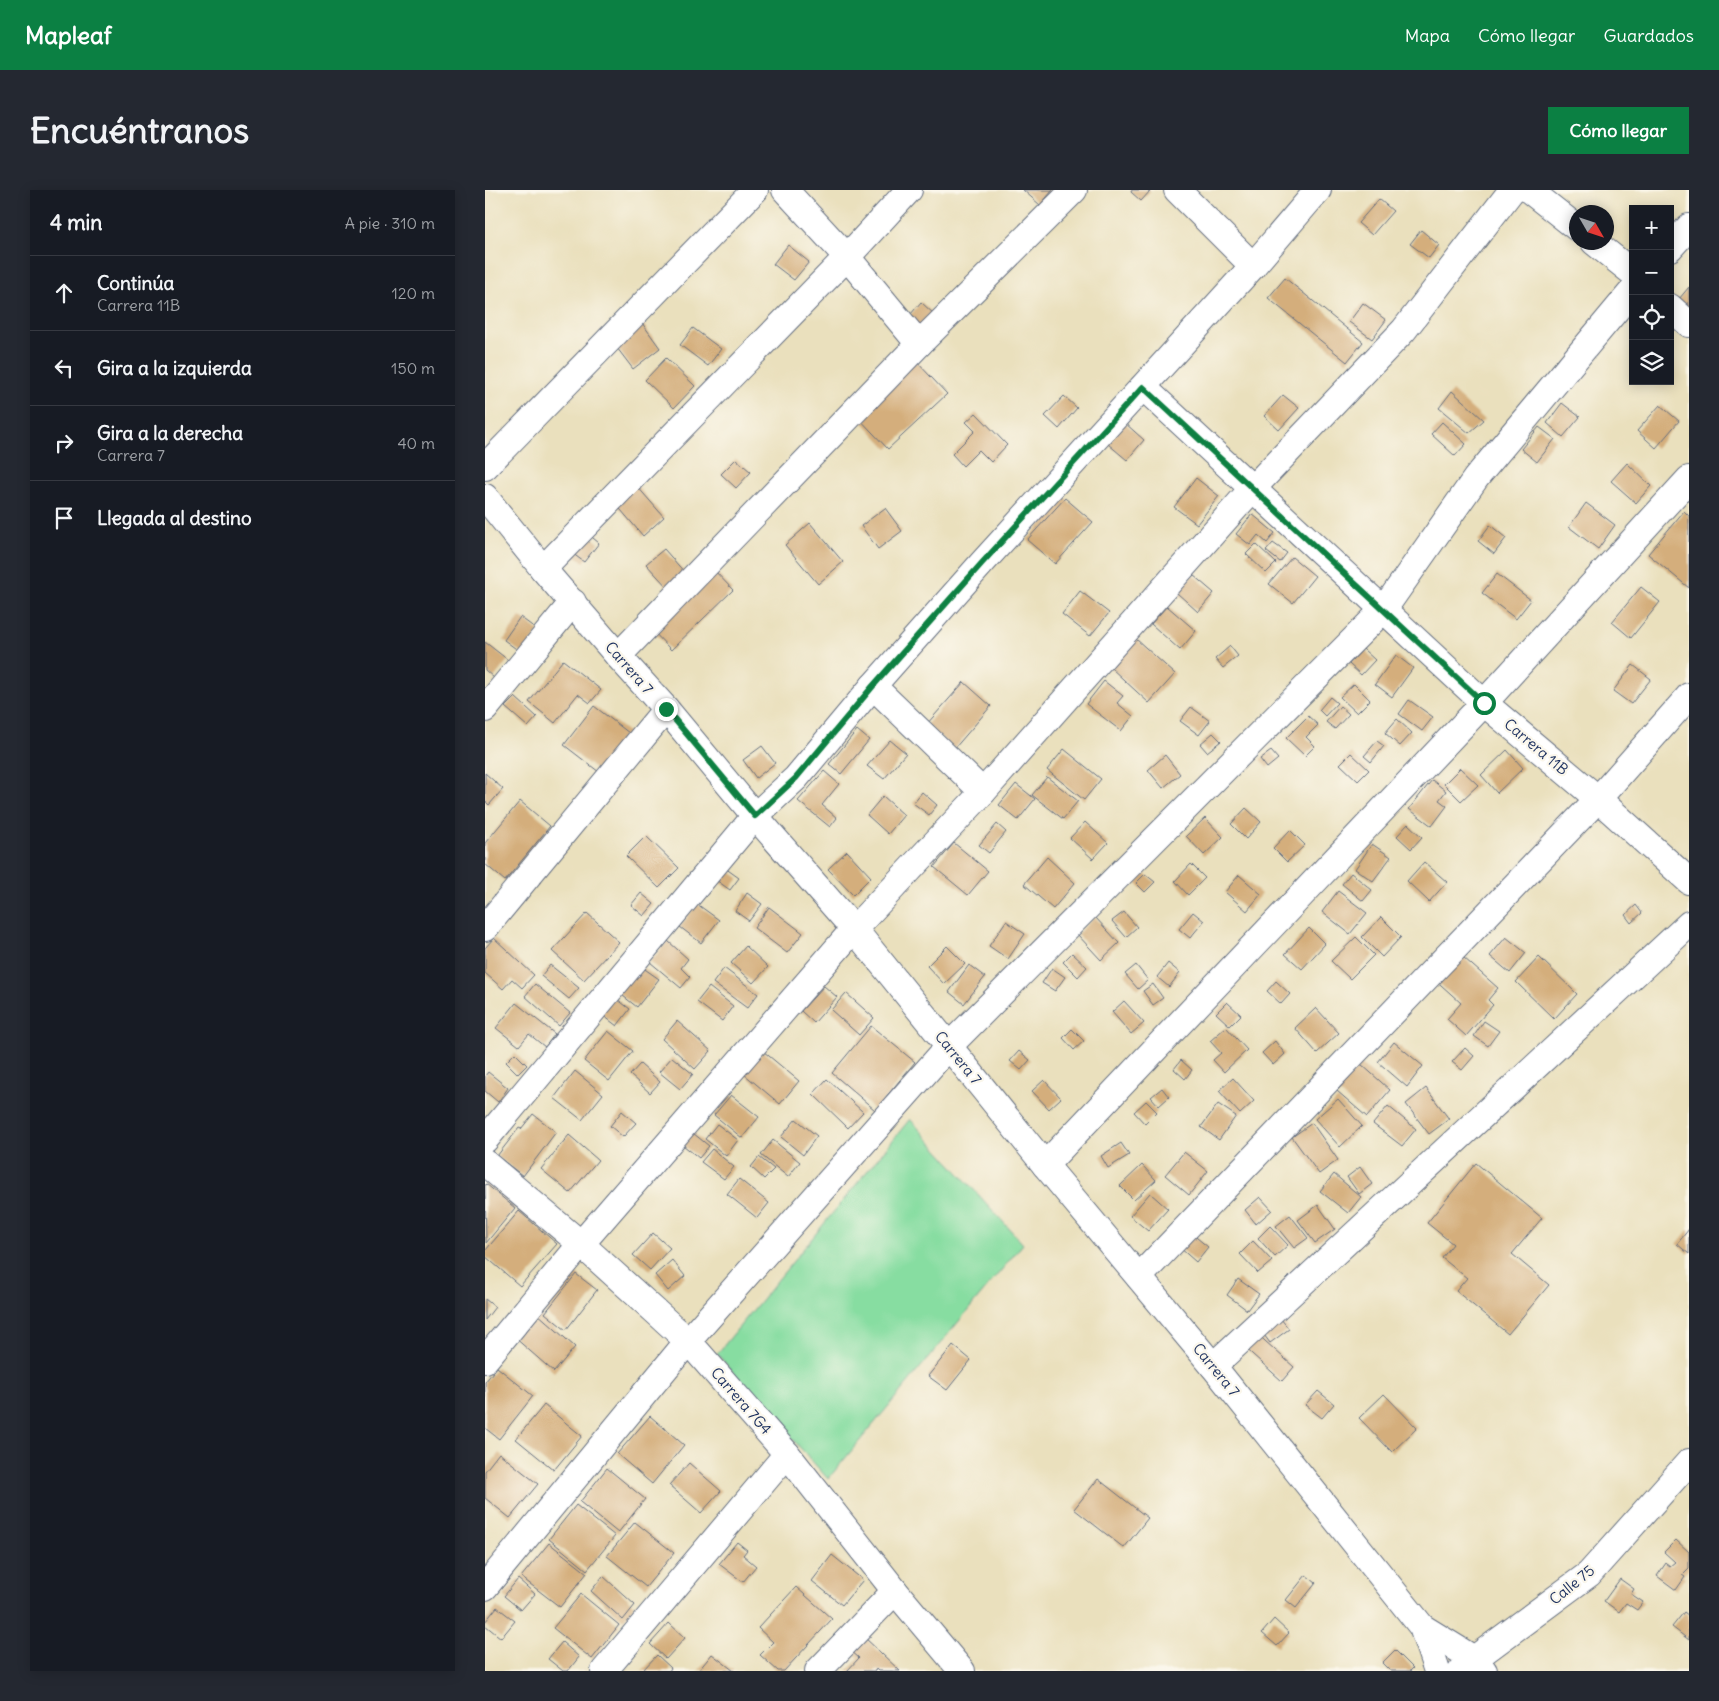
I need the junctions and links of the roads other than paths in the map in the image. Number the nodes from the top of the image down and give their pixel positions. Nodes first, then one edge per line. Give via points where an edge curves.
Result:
1 (755, 190) edge
2 (785, 190) edge
3 (909, 190) edge
4 (1074, 190) edge
5 (1177, 190) edge
6 (1318, 190) edge
7 (1512, 190) edge
8 (1529, 190) edge
9 (1569, 222) edge
10 (1689, 227) edge
11 (1674, 244) edge
12 (1604, 250) edge
13 (847, 256) junction
14 (1253, 266) junction
15 (1629, 270) edge
16 (1629, 295) edge
17 (1674, 311) edge
18 (1689, 324) edge
19 (919, 344) junction
20 (1143, 387) junction
21 (485, 467) edge
22 (1689, 479) edge
23 (1253, 488) junction
24 (485, 497) edge
25 (543, 569) junction
26 (573, 602) junction
27 (1384, 609) junction
28 (618, 656) junction
29 (873, 686) junction
30 (1689, 696) edge
31 (1484, 703) junction
32 (485, 709) edge
33 (666, 709) junction
34 (983, 792) junction
35 (1598, 799) junction
36 (755, 816) junction
37 (1689, 881) edge
38 (1689, 924) edge
39 (485, 928) edge
40 (854, 929) junction
41 (949, 1046) junction
42 (485, 1140) edge
43 (485, 1162) edge
44 (1045, 1165) junction
45 (581, 1244) junction
46 (1139, 1277) junction
47 (688, 1341) junction
48 (485, 1360) edge
49 (1213, 1366) junction
50 (787, 1454) junction
51 (1689, 1462) edge
52 (485, 1587) edge
53 (895, 1591) junction
54 (1422, 1627) junction
55 (1473, 1667) edge
56 (604, 1671) edge
57 (819, 1671) edge
58 (962, 1671) edge
59 (1437, 1671) edge

1 - 21 street
2 - 13 street
3 - 13 street
4 - 19 street
5 - 14 street
6 - 14 street
7 - 23 street via 1404,330
8 - 9 street
10 - 11 street
12 - 15 street
13 - 19 street
13 - 25 street
14 - 20 street
16 - 27 street via 1476,478
17 - 18 street
19 - 28 street
20 - 23 street, Carrera 11B
20 - 29 street
22 - 31 street
23 - 27 street, Carrera 11B
23 - 34 street
24 - 25 street, Carrera 7
25 - 26 street, Carrera 7
26 - 28 street, Carrera 7
26 - 32 street
27 - 31 street, Carrera 11B
27 - 41 street
28 - 33 street, Carrera 7
29 - 34 street
29 - 36 street via 796,778
30 - 35 street
31 - 35 street, Carrera 11B
31 - 44 street
33 - 36 street, Carrera 7
33 - 39 street
34 - 40 street
35 - 37 street, Carrera 11B
35 - 46 street
36 - 40 street, Carrera 7
36 - 42 street
38 - 49 street
40 - 41 street, Carrera 7
40 - 45 street
41 - 44 street, Carrera 7
41 - 47 street
43 - 45 street, Carrera 7G4
44 - 46 street, Carrera 7
45 - 47 street, Carrera 7G4
45 - 48 street
46 - 49 street, Carrera 7
47 - 50 street, Carrera 7G4
47 - 52 street
49 - 54 street, Carrera 7
50 - 53 street, Carrera 7G4
50 - 56 street
51 - 55 street, Calle 75 via 1589,1574
53 - 57 street
53 - 58 street, Carrera 7G4
54 - 55 street, Carrera 7
54 - 59 street, Carrera 7

